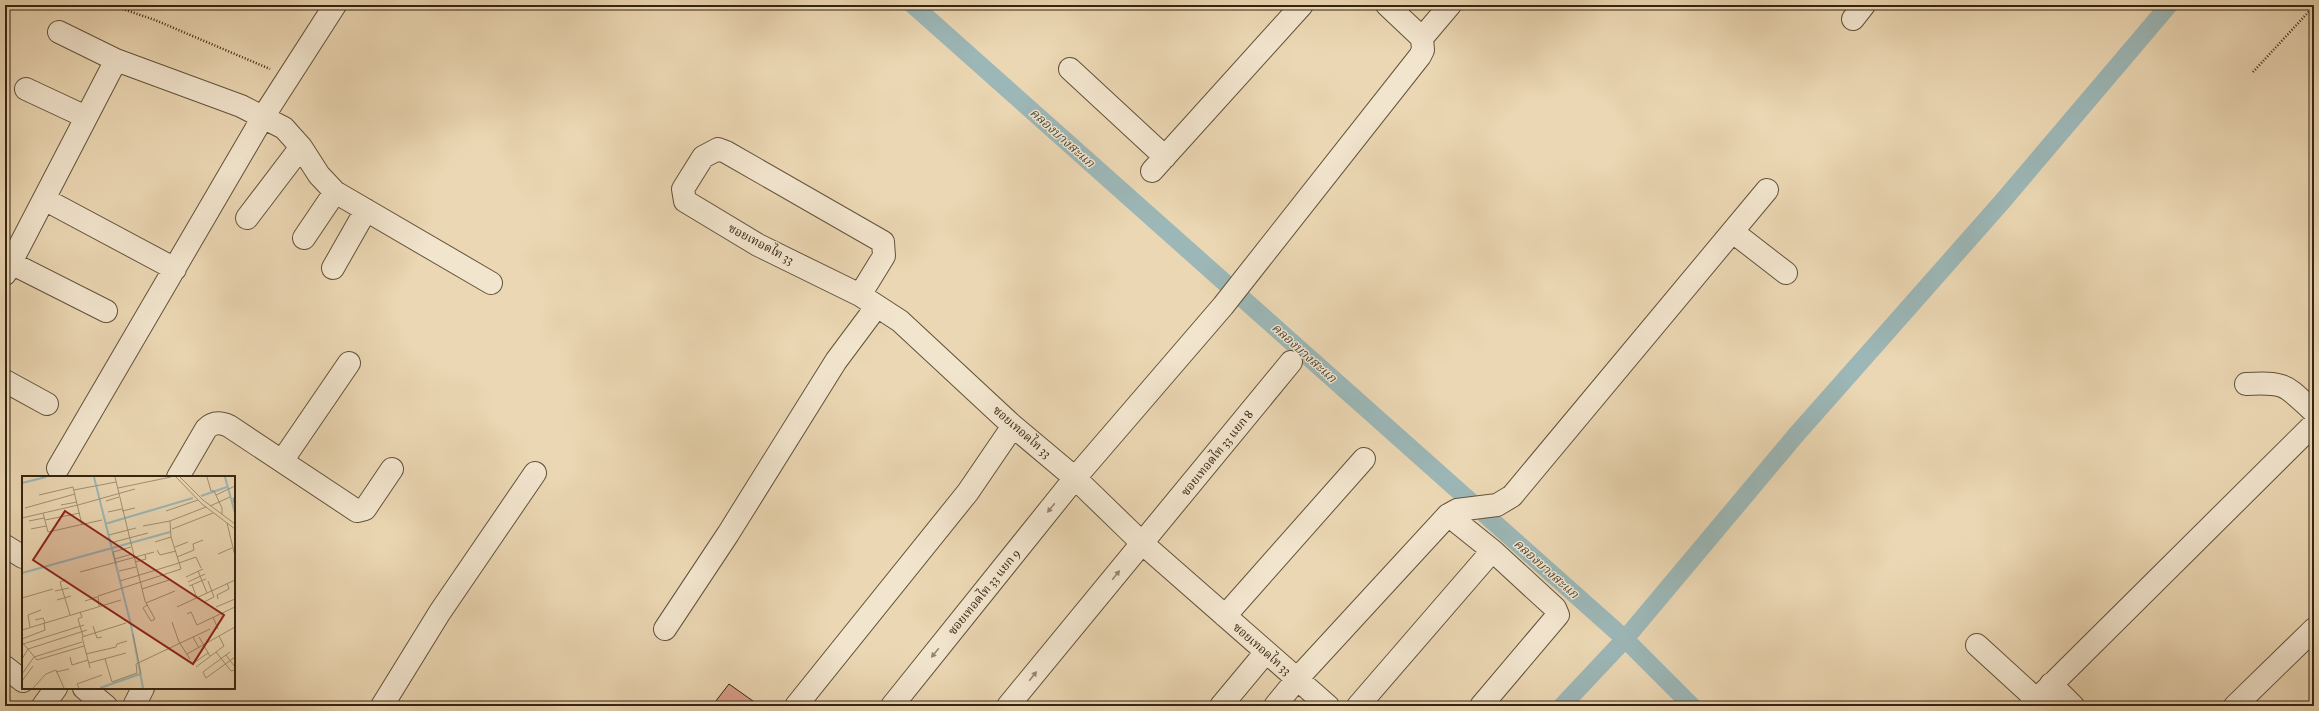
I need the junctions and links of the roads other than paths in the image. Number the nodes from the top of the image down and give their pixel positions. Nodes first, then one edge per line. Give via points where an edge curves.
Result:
1 (335, 5) edge
2 (1302, 5) edge
3 (1387, 5) edge
4 (1450, 5) edge
5 (59, 32) dead end
6 (1422, 38) junction
7 (116, 60) junction
8 (1070, 69) dead end
9 (26, 88) dead end
10 (86, 117) junction
11 (263, 117) junction
12 (301, 148) junction
13 (1766, 190) dead end
14 (335, 192) junction
15 (44, 199) junction
16 (366, 210) junction
17 (248, 218) dead end
18 (1733, 232) junction
19 (304, 238) dead end
20 (7, 265) edge
21 (333, 268) dead end
22 (175, 269) junction
23 (1786, 273) dead end
24 (490, 282) dead end
25 (868, 300) junction
26 (106, 311) dead end
27 (1291, 362) dead end
28 (348, 363) dead end
29 (5, 381) edge
30 (2246, 384) dead end
31 (46, 404) dead end
32 (2314, 412) edge
33 (2314, 424) edge
34 (1013, 426) junction
35 (1364, 459) dead end
36 (282, 461) junction
37 (58, 468) dead end
38 (392, 469) dead end
39 (535, 473) dead end
40 (179, 476) edge
41 (1075, 478) junction
42 (1453, 512) junction
43 (1142, 543) junction
44 (1492, 551) junction
45 (1225, 616) junction
46 (665, 629) dead end
47 (2314, 629) edge
48 (1977, 645) dead end
49 (1266, 652) junction
50 (5, 667) edge
51 (1297, 679) junction
52 (22, 680) edge
53 (85, 689) edge
54 (142, 689) edge
55 (2039, 696) edge
56 (800, 701) edge
57 (388, 704) edge
58 (106, 706) edge
59 (134, 706) edge
60 (892, 706) edge
61 (1008, 706) edge
62 (1221, 706) edge
63 (1275, 706) edge
64 (1328, 706) edge
65 (1358, 706) edge
66 (1481, 706) edge
67 (2073, 706) edge
68 (2236, 706) edge

1 - 11 street
2 - 8 street via 1159,164
3 - 6 street
4 - 6 street
5 - 7 street
6 - 41 street, ซอยเทอดไท 33 แยก 9 via 1423,50 1420,56 1222,306
7 - 10 street
7 - 11 street via 241,106
9 - 10 street
10 - 15 street
11 - 12 street via 284,128
11 - 22 street
12 - 14 street via 319,175
12 - 17 street
13 - 18 street
14 - 16 street
14 - 19 street
15 - 20 street
15 - 22 street
16 - 21 street
16 - 24 street
18 - 23 street
18 - 42 street via 1512,496 1497,505
20 - 26 street
22 - 37 street
25 - 25 street, ซอยเทอดไท 33 via 758,245 685,201 683,189 703,157 718,150 726,152 883,242 884,256
25 - 34 street, ซอยเทอดไท 33 via 900,321
25 - 46 street via 836,361 728,534
27 - 43 street, ซอยเทอดไท 33 แยก 8
28 - 36 street
29 - 31 street
30 - 32 street via 2274,383 2288,388
33 - 55 street
34 - 41 street, ซอยเทอดไท 33
34 - 56 street via 968,492
35 - 45 street
36 - 38 street via 357,511 365,509
36 - 40 street via 220,422 206,429
39 - 57 street via 440,612
41 - 43 street, ซอยเทอดไท 33
41 -> 60 street, ซอยเทอดไท 33 แยก 9
42 - 44 street
42 - 51 street
43 - 45 street, ซอยเทอดไท 33
61 -> 43 street, ซอยเทอดไท 33 แยก 8
44 - 65 street
44 - 66 street via 1555,608 1558,615
45 - 49 street, ซอยเทอดไท 33
47 - 68 street
48 - 55 street
49 - 51 street, ซอยเทอดไท 33
49 - 62 street
50 - 52 street
51 - 63 street
51 - 64 street, ซอยเทอดไท 33
53 - 58 street
54 - 59 street
55 - 67 street

